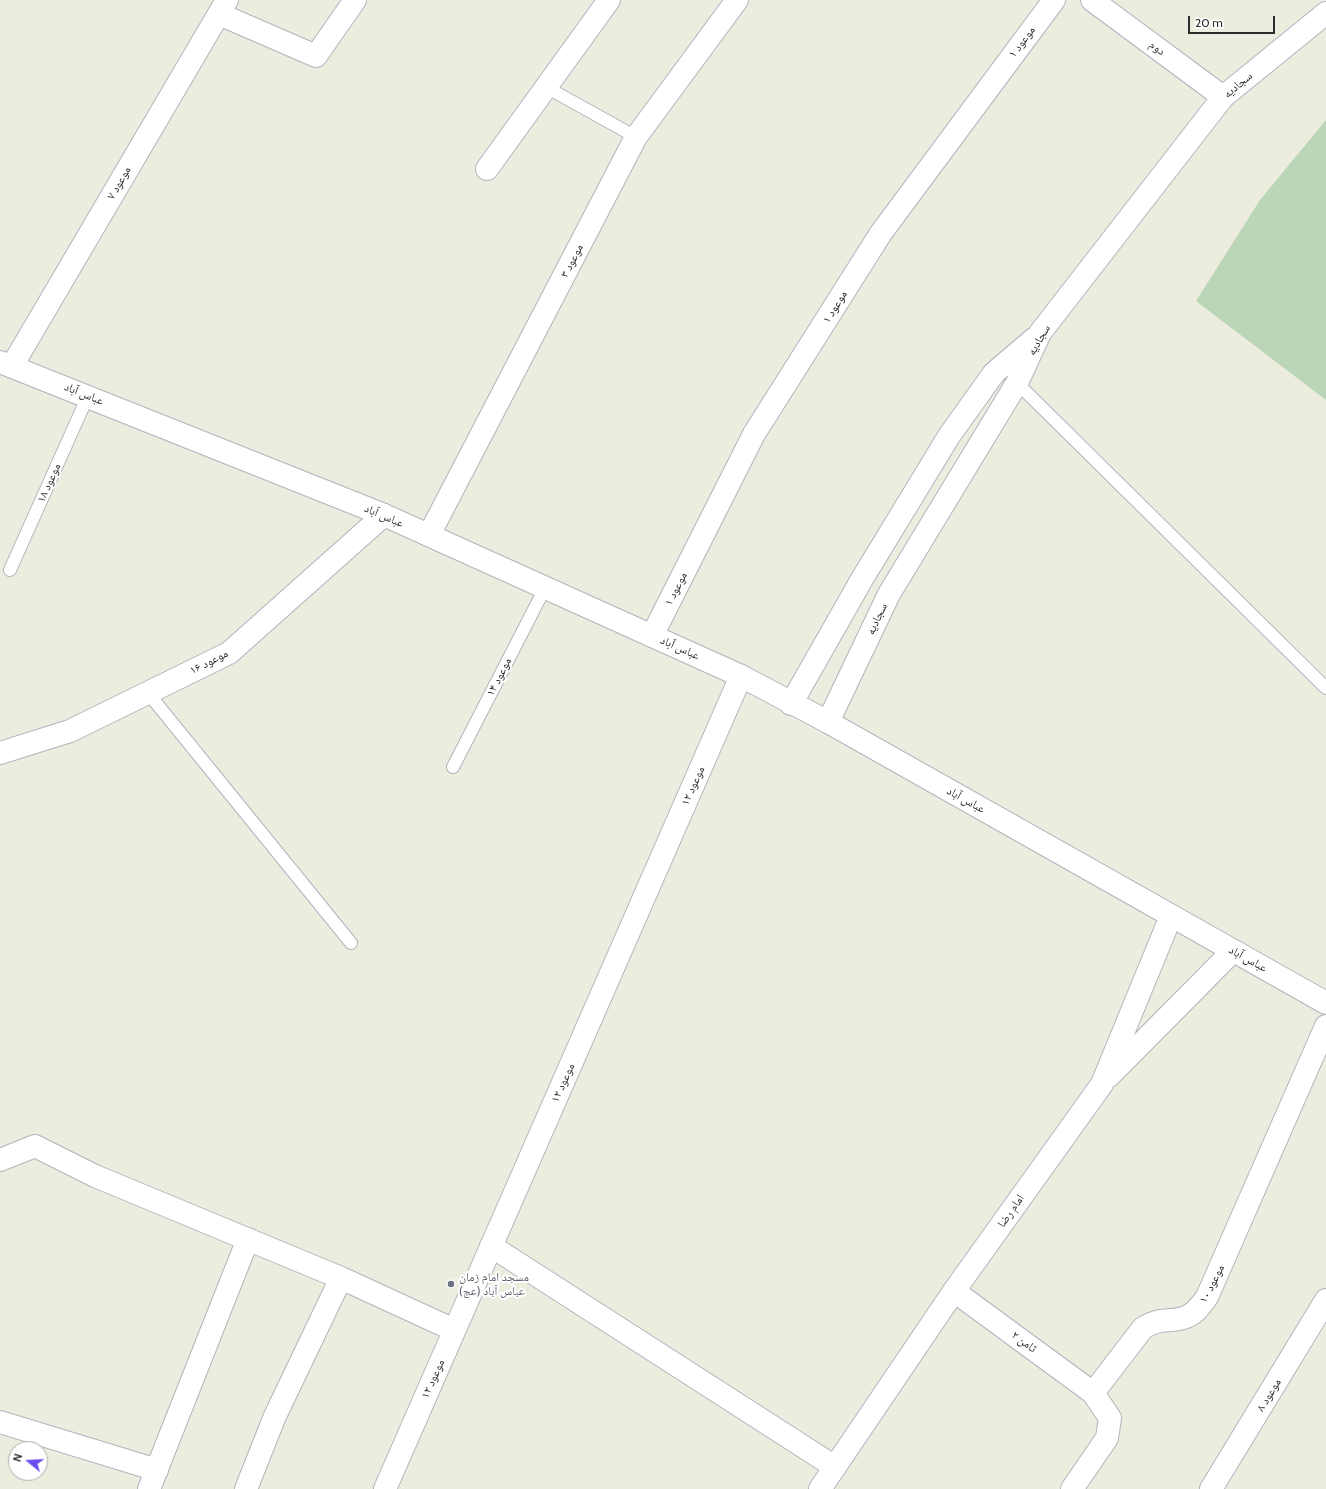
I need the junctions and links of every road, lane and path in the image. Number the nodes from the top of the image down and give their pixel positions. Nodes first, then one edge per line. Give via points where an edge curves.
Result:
1 (355, 0) edge
2 (609, 0) edge
3 (737, 0) edge
4 (1054, 0) edge
5 (1092, 0) edge
6 (1321, 0) edge
7 (1326, 4) edge
8 (223, 7) edge
9 (1326, 13) edge
10 (546, 86) junction
11 (1223, 97) junction
12 (636, 137) junction
13 (487, 169) dead end
14 (1040, 334) junction
15 (6, 364) edge
16 (1017, 384) junction
17 (88, 396) junction
18 (384, 515) junction
19 (429, 535) junction
20 (10, 570) dead end
21 (545, 588) junction
22 (652, 636) junction
23 (742, 676) junction
24 (1326, 688) edge
25 (148, 693) junction
26 (791, 704) junction
27 (828, 722) junction
28 (0, 753) edge
29 (453, 767) dead end
30 (1171, 916) junction
31 (351, 944) dead end
32 (1233, 951) junction
33 (1326, 1003) edge
34 (1326, 1026) edge
35 (1102, 1084) junction
36 (0, 1160) edge
37 (248, 1239) junction
38 (491, 1246) junction
39 (341, 1278) junction
40 (954, 1291) junction
41 (1326, 1300) edge
42 (454, 1330) junction
43 (1094, 1393) junction
44 (0, 1422) edge
45 (835, 1467) junction
46 (153, 1479) edge
47 (246, 1489) edge
48 (385, 1489) edge
49 (820, 1489) edge
50 (1072, 1489) edge
51 (1211, 1489) edge

1 - 8 street via 316,56
2 - 10 street
3 - 12 street, موعود ۳
4 - 22 street, موعود ۱ via 881,233 754,434
5 - 11 street, دوم
6 - 7 street
8 - 15 street, موعود ۷
9 - 11 street, سجادیه
10 - 12 lane
10 - 13 street
11 - 14 street, سجادیه
12 - 19 street, موعود ۳
14 - 16 street, سجادیه
14 - 26 street via 994,374 949,436 862,579
15 - 17 street, عباس آباد
16 - 24 lane
16 - 27 street, سجادیه via 889,594
17 - 18 street, عباس آباد
17 - 20 lane, موعود ۱۸
18 - 19 street, عباس آباد
18 - 25 street, موعود ۱۶ via 229,653
19 - 21 street, عباس آباد
21 - 22 street, عباس آباد
21 - 29 lane, موعود ۱۴
22 - 23 street, عباس آباد
23 - 26 street, عباس آباد
23 - 38 street, موعود ۱۲
25 - 28 street, موعود ۱۶ via 70,731
25 - 31 lane
26 - 27 street, عباس آباد
27 - 30 street, عباس آباد
30 - 32 street, عباس آباد
30 - 35 street, امام رضا
32 - 33 street, عباس آباد
32 - 35 street
34 - 43 street, موعود ۱۰ via 1208,1297 1197,1310 1185,1317 1153,1322 1143,1328
35 - 40 street, امام رضا
36 - 37 street via 35,1146 96,1176
37 - 39 street
37 - 46 street
38 - 42 street, موعود ۱۲
38 - 45 street
39 - 42 street
39 - 47 street via 275,1416
40 - 43 street, ثامن ۲
40 - 45 street, امام رضا
41 - 51 street, موعود ۸
42 - 48 street, موعود ۱۲
43 - 50 street via 1110,1418 1107,1438
44 - 46 street
45 - 49 street, امام رضا

